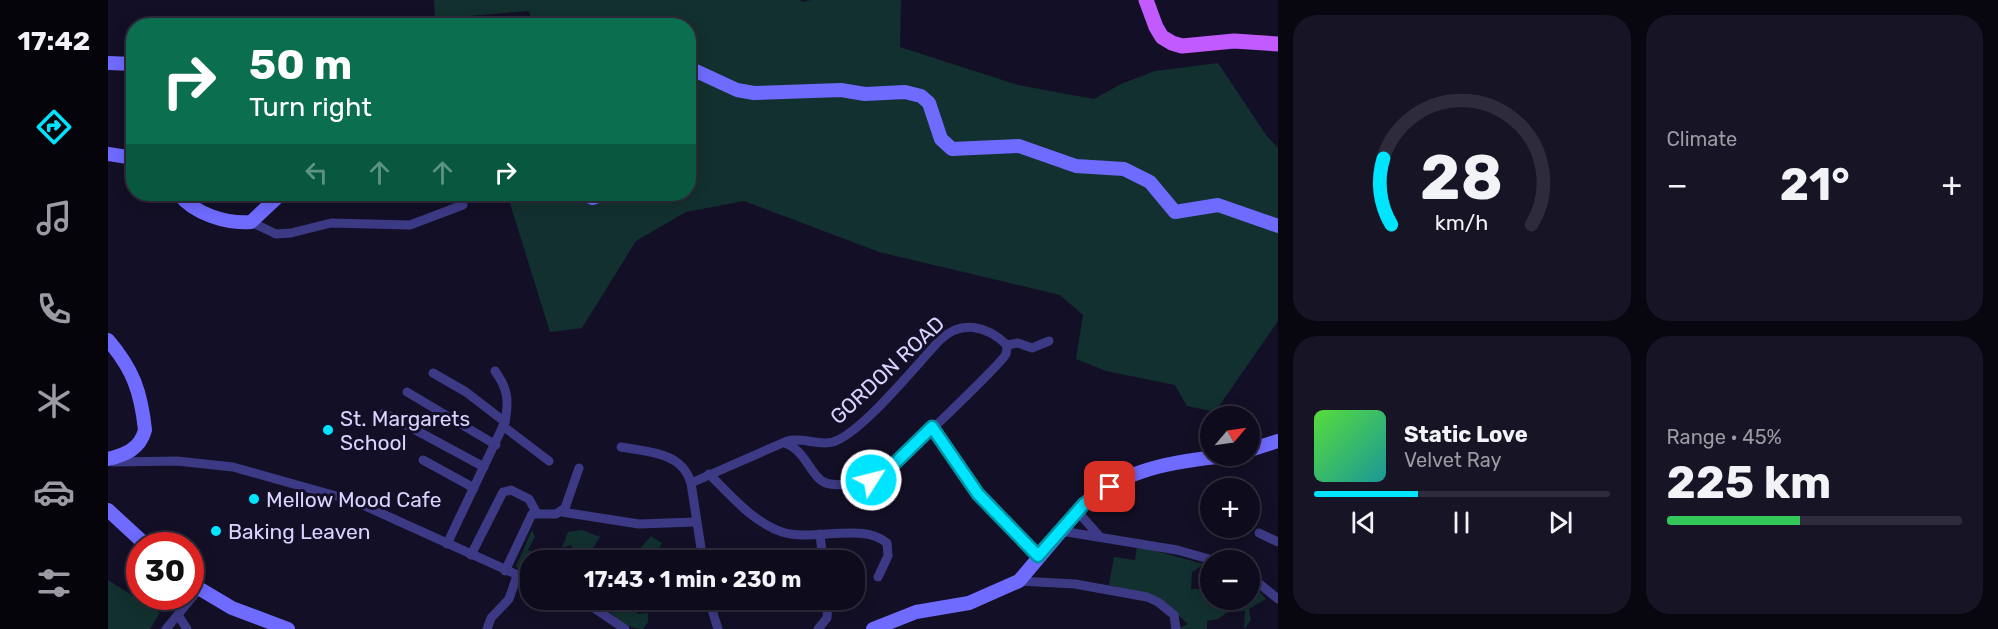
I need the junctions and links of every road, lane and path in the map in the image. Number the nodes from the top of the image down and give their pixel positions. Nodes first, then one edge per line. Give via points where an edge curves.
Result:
1 (1146, 0) edge
2 (1278, 44) edge
3 (108, 63) edge
4 (126, 64) edge
5 (696, 70) edge
6 (108, 154) edge
7 (126, 157) edge
8 (185, 201) edge
9 (274, 201) edge
10 (463, 205) dead end
11 (251, 222) junction
12 (1278, 226) edge
13 (108, 340) edge
14 (1049, 341) dead end
15 (1007, 345) junction
16 (495, 371) dead end
17 (433, 373) dead end
18 (407, 392) dead end
19 (384, 414) dead end
20 (504, 424) junction
21 (932, 427) junction
22 (1278, 441) edge
23 (784, 443) junction
24 (496, 445) junction
25 (621, 447) dead end
26 (1260, 447) edge
27 (1200, 459) edge
28 (423, 460) dead end
29 (108, 461) edge
30 (549, 461) dead end
31 (484, 467) junction
32 (579, 468) dead end
33 (708, 474) junction
34 (691, 483) junction
35 (474, 488) junction
36 (108, 510) edge
37 (536, 512) junction
38 (562, 512) junction
39 (1078, 512) junction
40 (695, 522) junction
41 (1061, 531) junction
42 (132, 532) edge
43 (1260, 533) edge
44 (820, 534) junction
45 (1100, 537) junction
46 (1278, 542) edge
47 (447, 544) junction
48 (701, 550) edge
49 (822, 550) edge
50 (471, 555) junction
51 (1038, 556) junction
52 (1200, 556) edge
53 (505, 571) junction
54 (517, 576) junction
55 (520, 577) edge
56 (878, 577) dead end
57 (1019, 581) junction
58 (1260, 584) edge
59 (204, 591) edge
60 (1278, 599) edge
61 (181, 610) edge
62 (597, 610) edge
63 (713, 610) edge
64 (827, 610) edge
65 (178, 615) junction
66 (166, 629) edge
67 (188, 629) edge
68 (288, 629) edge
69 (487, 629) edge
70 (625, 629) edge
71 (718, 629) edge
72 (818, 629) edge
73 (873, 629) edge
74 (1176, 629) edge

1 - 2 main road via 1156,27 1172,43
3 - 4 street
5 - 12 street via 738,90 754,93 913,93 929,103 941,138 952,149 1019,146 1076,166 1124,169 1150,182 1174,212 1218,205
6 - 7 street
8 - 11 street via 206,214
9 - 11 street
10 - 11 street via 410,225 331,223 276,234
13 - 29 street via 134,377 145,430 132,450
14 - 15 street via 1032,348 1017,343
15 - 21 street via 1006,355
15 - 23 street, GORDON ROAD via 975,328 956,328 849,434 831,442 796,439
16 - 20 street via 507,391
17 - 20 street via 466,392
18 - 24 street
19 - 31 street
20 - 24 street
20 - 30 street
21 - 23 street via 881,476 862,483 827,484 798,449
21 - 51 street via 978,494
22 - 26 street
23 - 33 street, GORDON ROAD via 739,465
24 - 31 street
25 - 34 street via 676,460 687,471
27 - 39 street via 1168,462 1140,471 1092,497
28 - 35 street
29 - 47 street via 177,461 232,467 354,501
31 - 35 street
32 - 38 street
33 - 34 street, GORDON ROAD
33 - 44 street via 768,526 783,533
34 - 40 street
35 - 47 street
36 - 42 street
37 - 38 street
37 - 50 street via 529,499 511,490 503,492
37 - 53 street via 529,518
38 - 40 street via 639,524
39 - 41 street
39 - 45 street
40 - 48 street
41 - 45 street
41 - 51 street
43 - 46 street
44 - 49 street
44 - 56 street via 858,534 883,539 888,556
45 - 52 street
47 - 50 street
50 - 53 street
51 - 57 street
53 - 54 street
54 - 55 street
54 - 69 street via 509,599 491,618
57 - 73 street via 969,603 916,612
57 - 74 street via 1075,584 1147,597 1174,615
58 - 60 street
59 - 68 street via 232,608
61 - 65 street
62 - 70 street
63 - 71 street
64 - 72 street via 827,618
65 - 66 street
65 - 67 street

